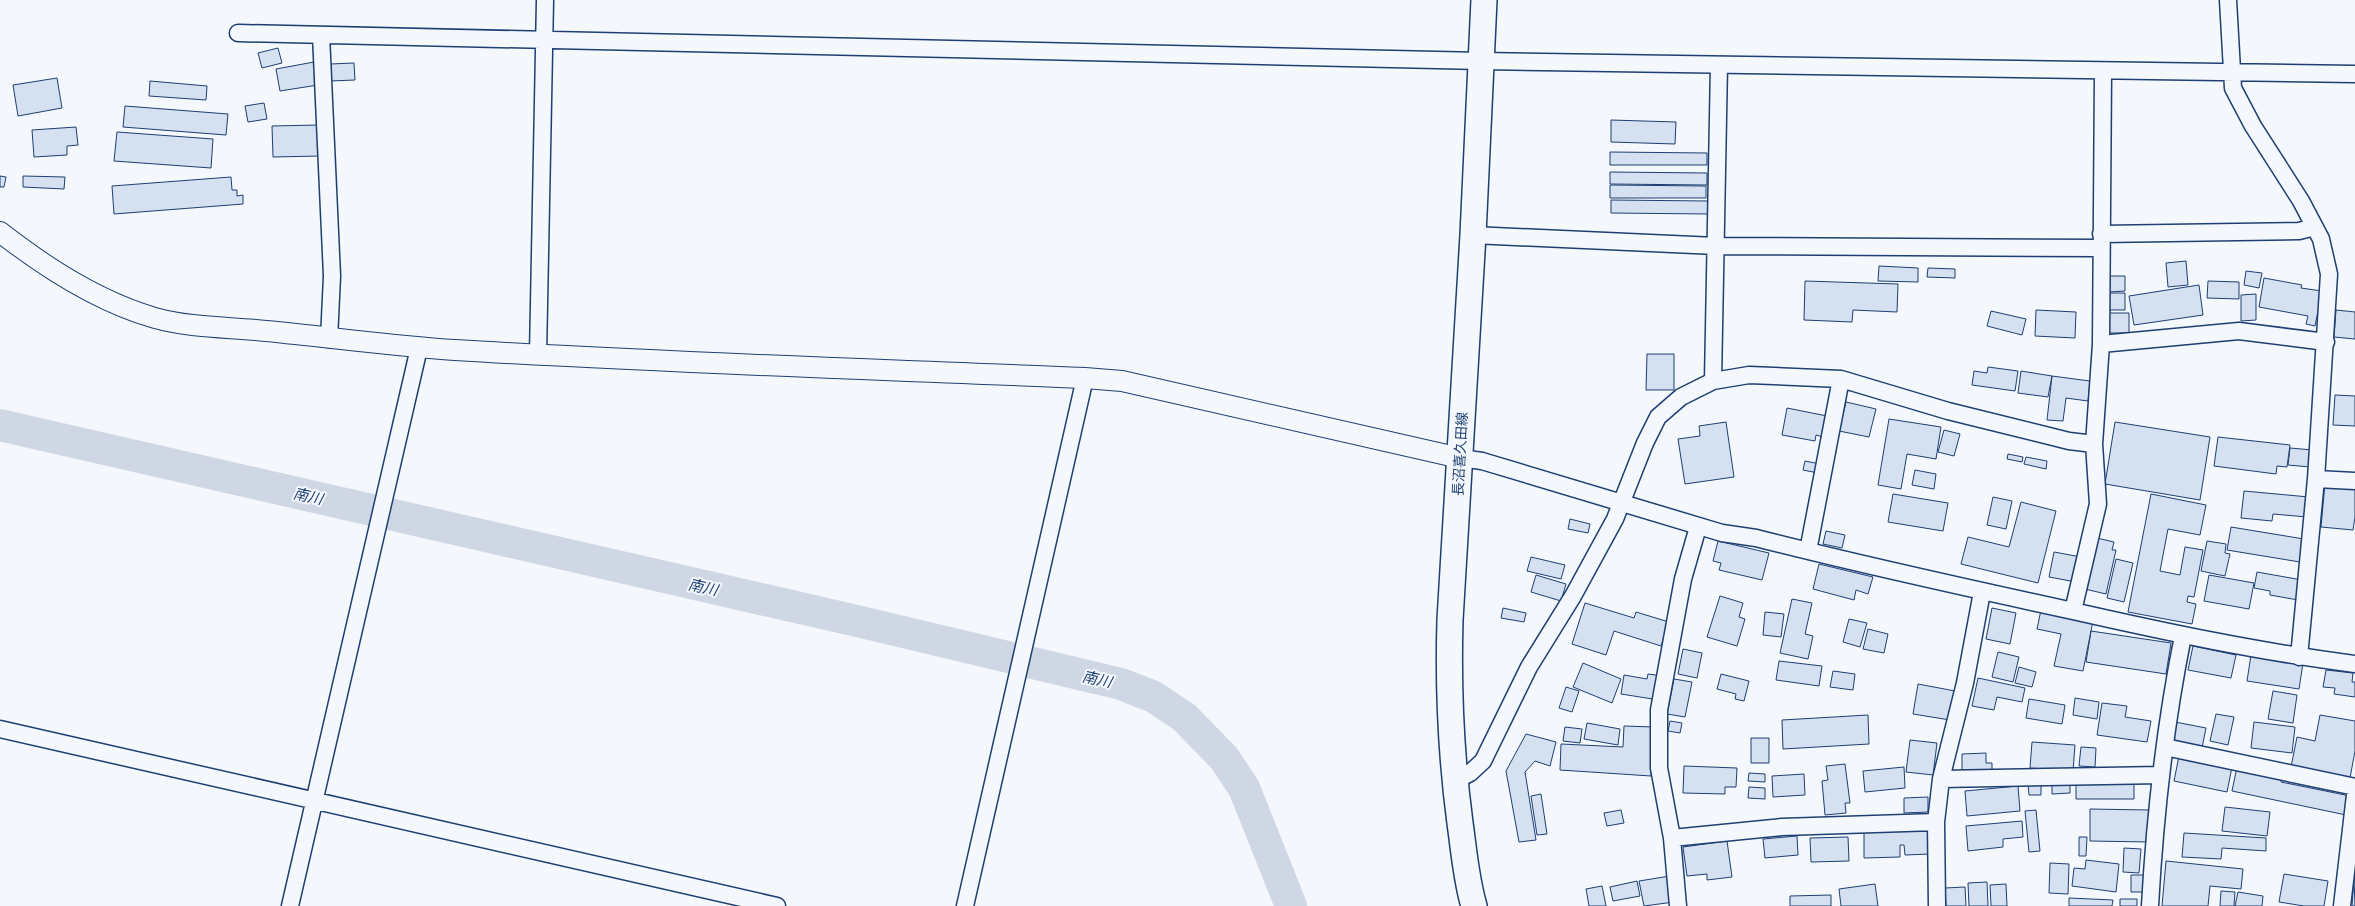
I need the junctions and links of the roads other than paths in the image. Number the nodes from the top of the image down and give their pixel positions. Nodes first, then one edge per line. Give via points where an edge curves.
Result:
1 (545, 0) edge
2 (1484, 0) edge
3 (2228, 0) edge
4 (238, 34) dead end
5 (321, 35) junction
6 (544, 40) junction
7 (1481, 61) junction
8 (1719, 65) junction
9 (2103, 72) junction
10 (2230, 72) junction
11 (2355, 74) edge
12 (2315, 227) junction
13 (0, 232) edge
14 (1473, 235) junction
15 (2101, 241) junction
16 (1716, 246) junction
17 (329, 339) junction
18 (2326, 342) junction
19 (2101, 344) junction
20 (419, 348) junction
21 (538, 355) junction
22 (1085, 378) junction
23 (1841, 379) junction
24 (1713, 381) junction
25 (2094, 444) junction
26 (1460, 458) junction
27 (2316, 479) junction
28 (2355, 481) edge
29 (1622, 502) junction
30 (1698, 527) junction
31 (1808, 551) junction
32 (1982, 592) junction
33 (2073, 611) junction
34 (2182, 636) junction
35 (2299, 657) junction
36 (2355, 664) edge
37 (0, 729) edge
38 (2165, 747) junction
39 (2161, 775) junction
40 (1941, 778) junction
41 (1455, 781) junction
42 (2355, 787) edge
43 (2355, 795) edge
44 (315, 801) junction
45 (1936, 822) junction
46 (1672, 838) junction
47 (290, 906) edge
48 (777, 906) edge
49 (965, 906) edge
50 (1474, 906) edge
51 (1678, 906) edge
52 (1937, 906) edge
53 (2150, 906) edge
54 (2342, 906) edge

1 - 6 street
2 - 7 main road, 長沼喜久田線
3 - 10 street
4 - 5 street
5 - 6 street
5 - 17 street via 332,276
6 - 7 street
6 - 21 street
7 - 8 street
7 - 14 main road, 長沼喜久田線
8 - 9 street
8 - 16 street
9 - 10 street
9 - 15 street
10 - 11 street
10 - 12 street via 2240,103
12 - 15 street via 2299,231
12 - 18 street via 2326,255 2329,274
13 - 17 street via 32,257 76,282 156,319
14 - 16 street
14 - 26 main road, 長沼喜久田線
15 - 16 street
15 - 19 street
16 - 24 street
17 - 20 street
18 - 19 street via 2239,331
18 - 27 street
19 - 25 street
20 - 21 street
20 - 44 street
21 - 22 street
22 - 26 street via 1150,386
22 - 49 street
23 - 24 street via 1749,375
23 - 25 street via 1948,411
23 - 31 street
24 - 29 street via 1681,398 1658,417
25 - 33 street via 2098,504
26 - 29 street via 1482,461
26 - 41 main road, 長沼喜久田線 via 1448,679
27 - 28 street
27 - 35 street
29 - 30 street
29 - 41 street via 1573,596 1529,667 1483,761
30 - 31 street
30 - 46 street via 1683,579 1659,710 1659,768
31 - 32 street
32 - 33 street
32 - 40 street via 1965,683
33 - 34 street
34 - 35 street
34 - 38 street
35 - 36 street
37 - 44 street
38 - 39 street
38 - 42 street
39 - 40 street
39 - 53 street
40 - 45 street
41 - 50 main road, 長沼喜久田線 via 1468,885
43 - 54 street
44 - 47 street
44 - 48 street
45 - 46 street via 1782,827
45 - 52 street
46 - 51 street

